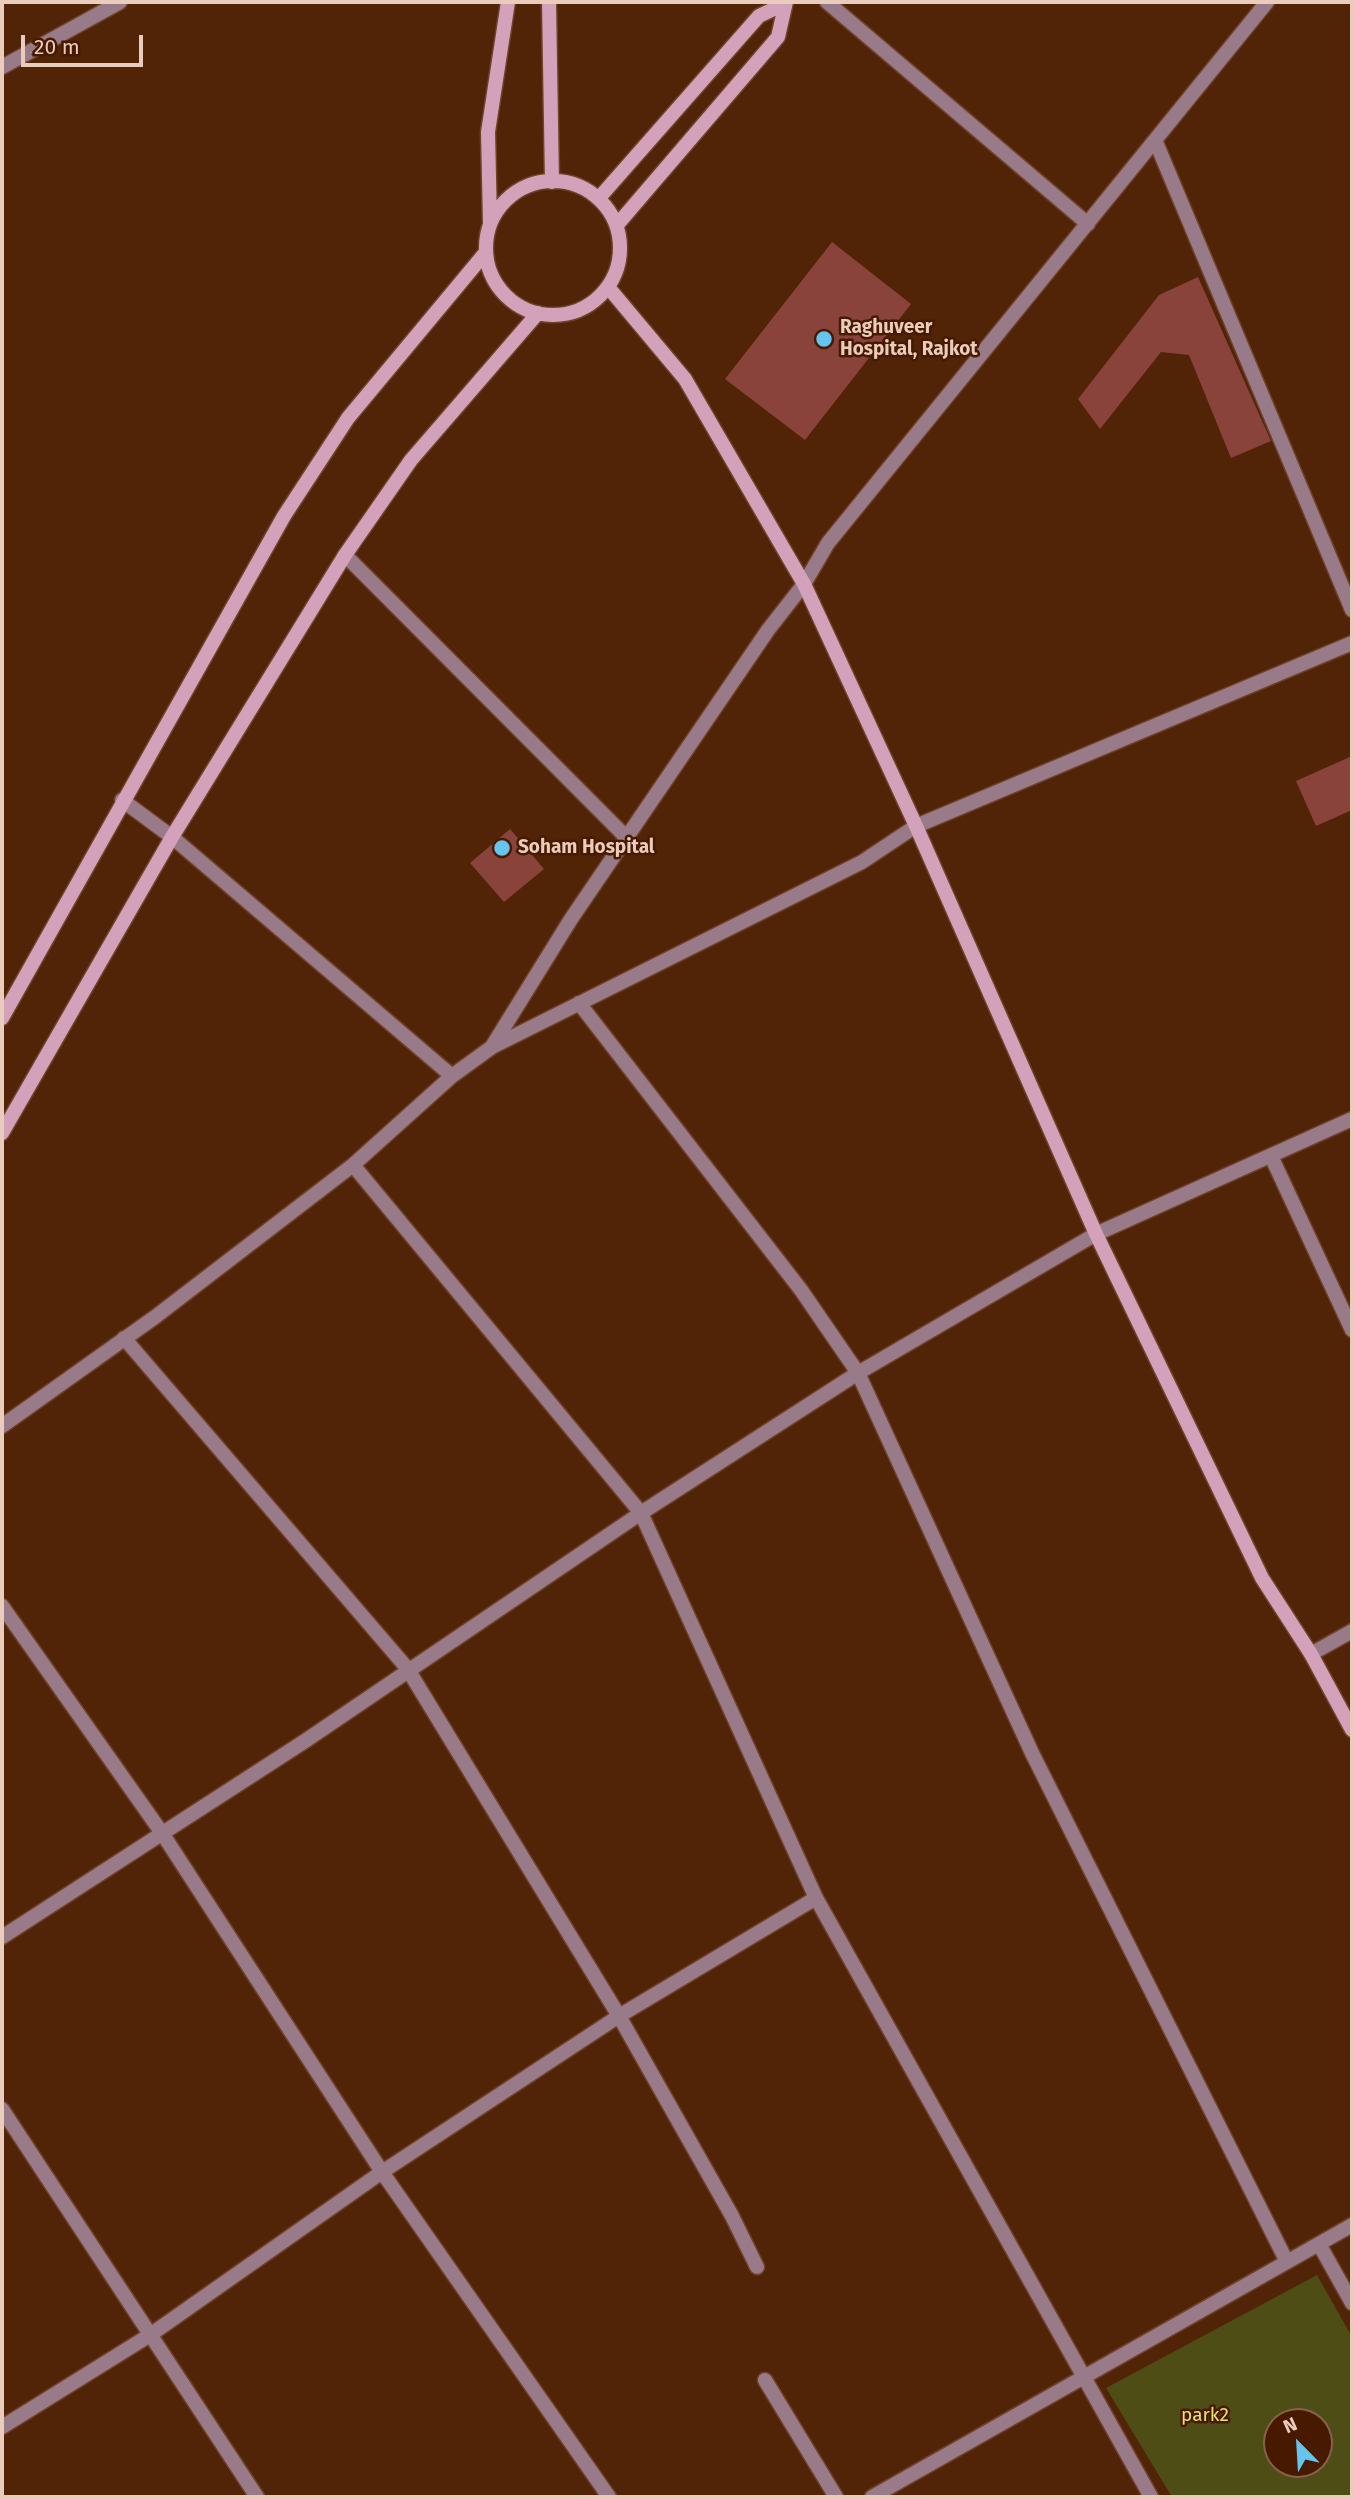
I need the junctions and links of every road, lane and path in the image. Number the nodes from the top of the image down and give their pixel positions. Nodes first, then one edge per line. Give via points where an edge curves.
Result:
1 (120, 2) edge
2 (508, 2) edge
3 (549, 2) edge
4 (827, 2) edge
5 (785, 3) edge
6 (1264, 3) edge
7 (2, 67) edge
8 (1155, 140) junction
9 (552, 182) junction
10 (599, 198) junction
11 (490, 223) junction
12 (1087, 224) junction
13 (617, 225) junction
14 (486, 252) junction
15 (608, 287) junction
16 (538, 313) junction
17 (345, 555) junction
18 (804, 584) junction
19 (1352, 610) edge
20 (1352, 643) edge
21 (122, 800) junction
22 (916, 826) junction
23 (172, 837) junction
24 (627, 838) junction
25 (579, 1003) junction
26 (2, 1018) edge
27 (492, 1046) junction
28 (452, 1076) junction
29 (1352, 1119) edge
30 (2, 1133) edge
31 (1271, 1156) junction
32 (353, 1165) junction
33 (1096, 1234) junction
34 (1352, 1330) edge
35 (124, 1338) junction
36 (858, 1373) junction
37 (2, 1426) edge
38 (640, 1513) junction
39 (2, 1606) edge
40 (1352, 1631) edge
41 (1311, 1654) junction
42 (407, 1668) junction
43 (1352, 1730) edge
44 (162, 1833) junction
45 (816, 1898) junction
46 (2, 1937) edge
47 (619, 2016) junction
48 (2, 2109) edge
49 (382, 2172) junction
50 (1352, 2225) edge
51 (1319, 2244) junction
52 (1287, 2262) junction
53 (757, 2267) dead end
54 (1352, 2303) edge
55 (150, 2335) junction
56 (1082, 2377) junction
57 (765, 2380) dead end
58 (2, 2427) edge
59 (257, 2497) edge
60 (609, 2497) edge
61 (836, 2497) edge
62 (872, 2497) edge
63 (1151, 2497) edge

1 - 7 street
2 - 11 main road via 488,132
3 - 9 main road
4 - 12 street
5 - 10 main road via 758,16
5 - 13 main road via 778,37
6 - 8 street
8 - 12 street
8 - 19 street
9 - 10 main road via 570,183
9 - 11 main road via 538,182 509,197
10 - 13 main road
11 - 14 main road
12 - 18 street via 828,542
13 - 15 main road via 620,258
14 - 16 main road via 496,286 520,308
14 - 21 main road via 348,418 285,516
15 - 16 main road via 583,309 552,316
15 - 18 main road via 685,379
16 - 17 main road via 411,460
17 - 23 main road
17 - 24 street
18 - 22 main road
18 - 24 street
20 - 22 street
21 - 23 street
21 - 26 main road
22 - 25 street via 862,862
22 - 33 main road
23 - 28 street
23 - 30 main road
24 - 27 street
25 - 27 street
25 - 36 street via 801,1290
27 - 28 street
28 - 32 street
29 - 31 street
31 - 33 street
31 - 34 street
32 - 35 street
32 - 38 street
33 - 36 street
33 - 41 main road via 1262,1578
35 - 37 street
35 - 42 street
36 - 38 street
36 - 52 street via 1032,1753
38 - 42 street
38 - 45 street
39 - 44 street
40 - 41 street
41 - 43 main road
42 - 44 street
42 - 47 street
44 - 46 street
44 - 49 street
45 - 47 street
45 - 56 street
47 - 49 street
47 - 53 street
48 - 55 street
49 - 55 street
49 - 60 street
50 - 51 street
51 - 52 street
51 - 54 street
52 - 56 street
55 - 58 street
55 - 59 street
56 - 62 street
56 - 63 street
57 - 61 street

